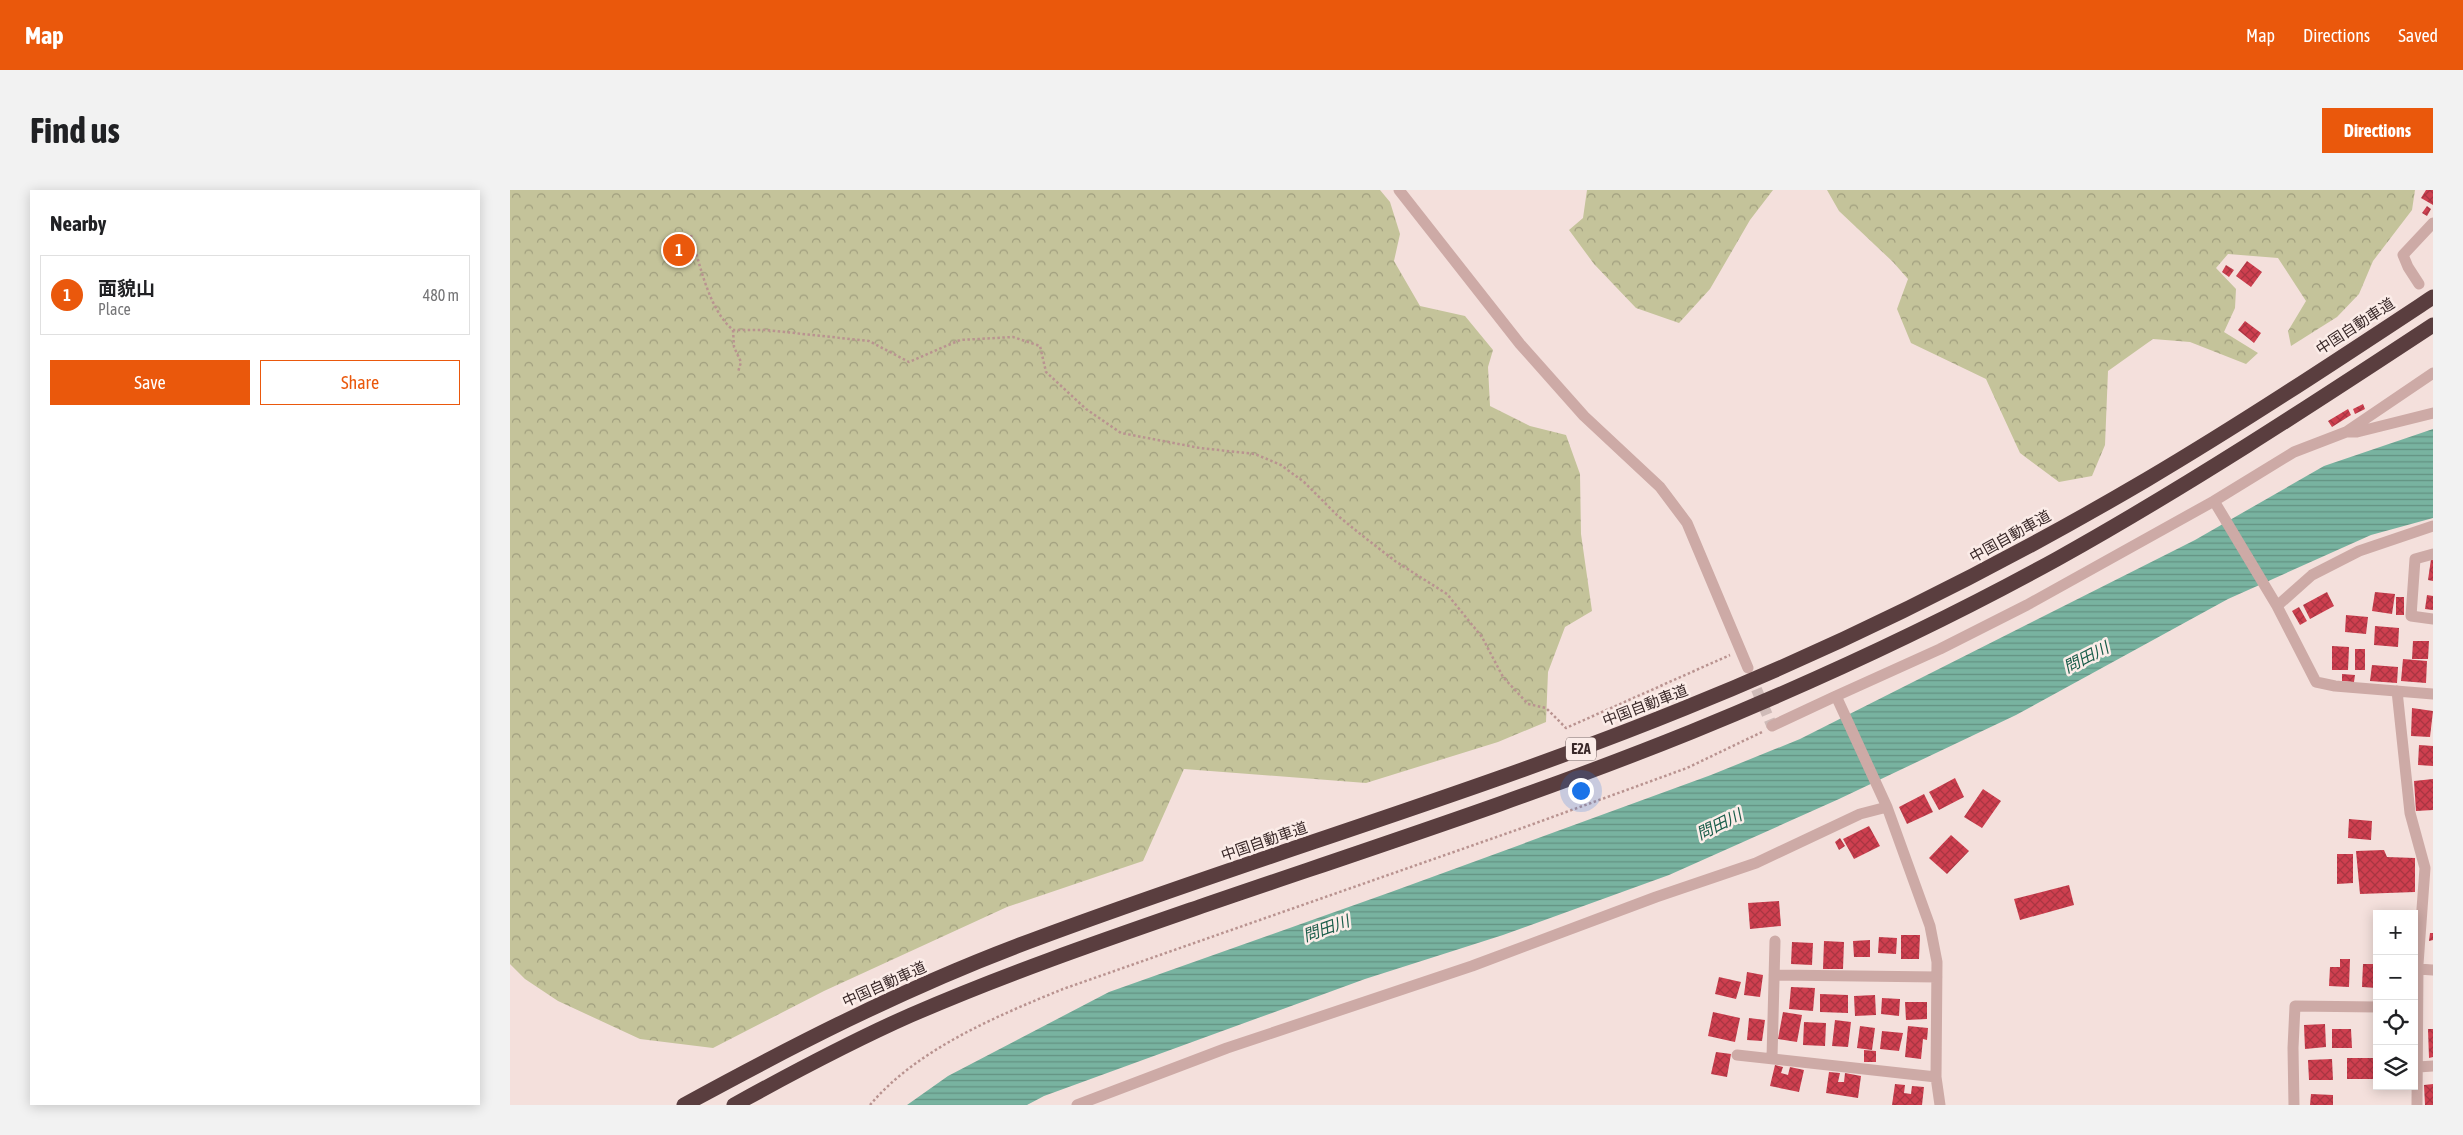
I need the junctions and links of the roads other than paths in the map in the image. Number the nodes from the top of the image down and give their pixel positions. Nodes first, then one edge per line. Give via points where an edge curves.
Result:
1 (1399, 190) edge
2 (2433, 223) edge
3 (2419, 284) dead end
4 (2433, 296) edge
5 (2433, 324) edge
6 (2433, 373) edge
7 (2433, 412) edge
8 (2346, 432) junction
9 (2215, 504) junction
10 (2433, 526) edge
11 (2433, 554) edge
12 (2276, 606) junction
13 (2433, 619) edge
14 (1748, 668) tunnel mouth
15 (2397, 691) junction
16 (2433, 694) edge
17 (1836, 696) junction
18 (1772, 726) road end
19 (1887, 807) junction
20 (1775, 941) dead end
21 (2418, 969) joint
22 (2433, 970) edge
23 (1774, 975) junction
24 (1937, 977) junction
25 (2373, 1007) edge
26 (1738, 1056) dead end
27 (1772, 1058) junction
28 (2433, 1066) edge
29 (2418, 1067) edge
30 (1936, 1076) junction
31 (2417, 1090) edge
32 (684, 1105) edge
33 (734, 1105) edge
34 (1077, 1105) edge
35 (1940, 1105) edge
36 (2294, 1105) edge
37 (2417, 1105) edge

1 - 14 street via 1520,344 1584,416 1660,487 1687,523
2 - 3 street via 2403,255
4 - 32 highway, 中国自動車道 / E2A via 2148,479 1958,584 1876,625 1778,670 1549,761 1015,947 904,993 793,1046
5 - 33 highway, E2A via 2275,428 2157,500 1977,602 1885,647 1689,733 1555,784 1024,970 911,1015 804,1066
6 - 8 street
7 - 8 street
8 - 9 street via 2294,452
9 - 12 street
9 - 17 street via 2027,606
10 - 12 street via 2359,551 2312,575
11 - 13 street via 2415,560 2411,616
12 - 15 street via 2316,682
15 - 16 street
15 - 21 street via 2410,813 2425,868
17 - 18 street
17 - 19 street
19 - 24 street via 1930,926
19 - 34 street via 1860,814 1756,863 1472,966 1227,1048
20 - 23 street
21 - 22 street
23 - 24 street
23 - 27 street
24 - 30 street
25 - 36 street via 2295,1006 2292,1048
26 - 27 street
27 - 30 street
28 - 29 street
30 - 35 street
31 - 37 street

